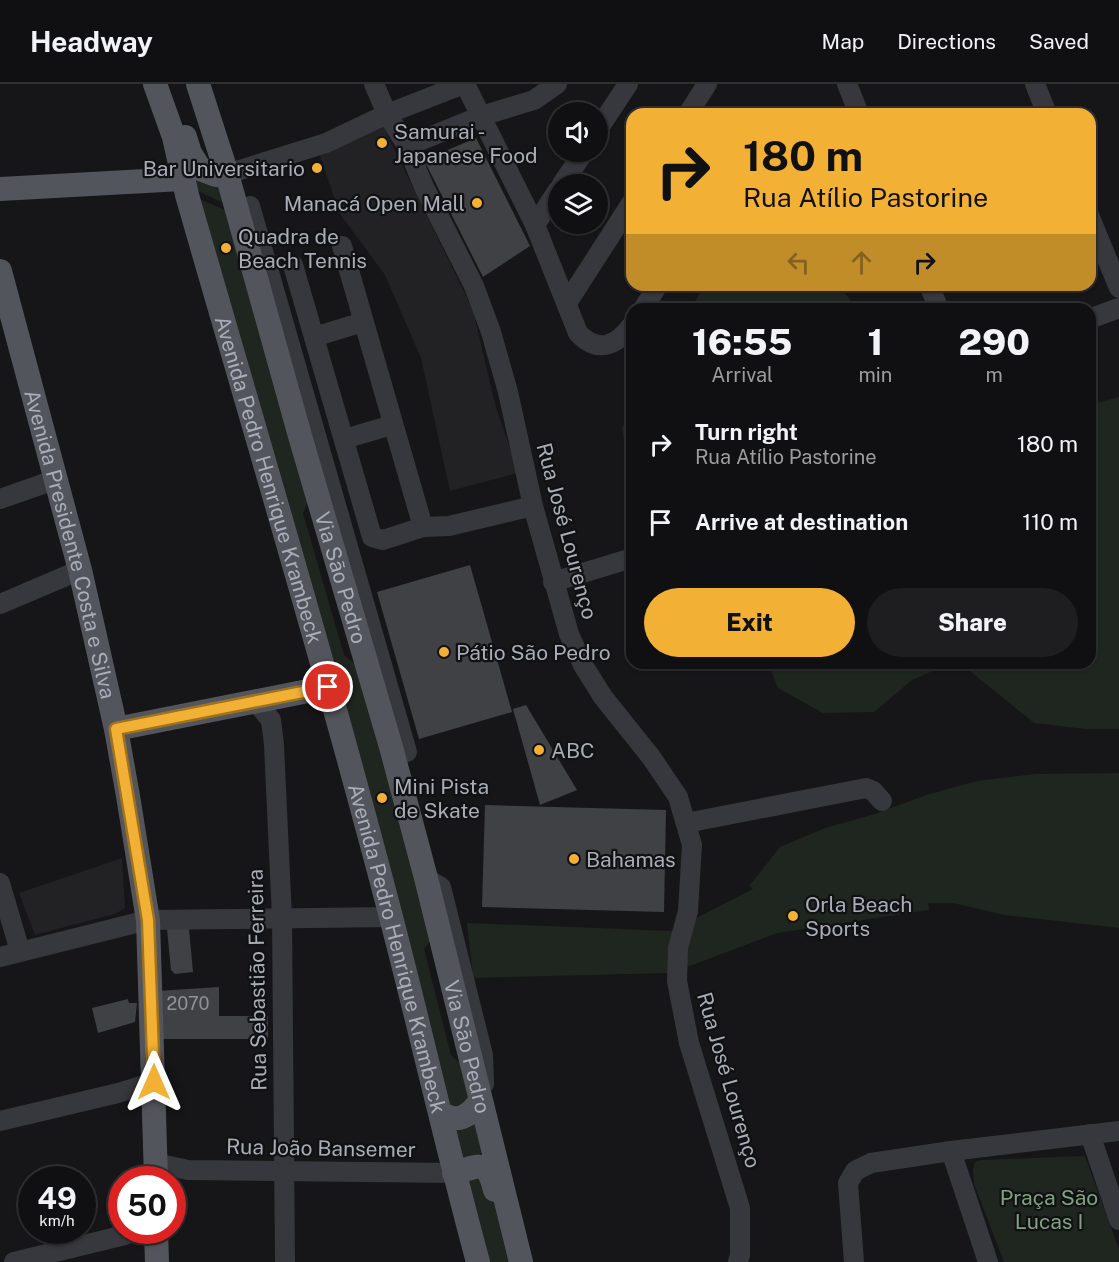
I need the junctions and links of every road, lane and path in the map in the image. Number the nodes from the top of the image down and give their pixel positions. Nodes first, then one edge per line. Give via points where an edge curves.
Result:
1 (155, 84) edge
2 (168, 84) edge
3 (187, 84) edge
4 (198, 84) edge
5 (374, 84) edge
6 (464, 84) edge
7 (557, 84) edge
8 (628, 84) edge
9 (707, 84) edge
10 (847, 84) edge
11 (1035, 84) edge
12 (692, 108) edge
13 (857, 108) edge
14 (1045, 108) edge
15 (387, 114) junction
16 (608, 114) edge
17 (208, 115) junction
18 (481, 116) junction
19 (407, 146) junction
20 (227, 174) junction
21 (182, 179) junction
22 (0, 189) edge
23 (548, 205) edge
24 (250, 206) dead end
25 (626, 211) edge
26 (535, 225) junction
27 (1096, 232) edge
28 (342, 246) dead end
29 (292, 265) dead end
30 (0, 271) edge
31 (1119, 288) edge
32 (567, 303) junction
33 (1119, 308) edge
34 (1096, 316) edge
35 (363, 322) junction
36 (626, 331) edge
37 (314, 337) junction
38 (392, 425) junction
39 (344, 439) junction
40 (54, 480) junction
41 (0, 499) edge
42 (532, 506) junction
43 (423, 527) junction
44 (626, 560) edge
45 (80, 570) junction
46 (553, 582) junction
47 (0, 604) edge
48 (328, 687) junction
49 (256, 702) junction
50 (116, 729) junction
51 (408, 752) dead end
52 (882, 801) dead end
53 (686, 823) junction
54 (0, 883) edge
55 (391, 917) junction
56 (282, 918) junction
57 (148, 920) junction
58 (20, 951) junction
59 (0, 957) edge
60 (154, 1082) junction
61 (118, 1093) junction
62 (480, 1101) junction
63 (154, 1110) junction
64 (440, 1112) junction
65 (0, 1121) edge
66 (1119, 1131) edge
67 (1090, 1134) junction
68 (951, 1151) junction
69 (159, 1166) edge
70 (186, 1170) edge
71 (284, 1172) junction
72 (454, 1173) junction
73 (1119, 1220) edge
74 (108, 1238) edge
75 (854, 1261) edge
76 (14, 1262) edge
77 (285, 1262) edge
78 (478, 1262) edge
79 (514, 1262) edge
80 (521, 1262) edge
81 (738, 1262) edge
82 (988, 1262) edge

1 - 21 main road, Avenida Pedro Henrique Krambeck via 174,137
2 - 20 main road via 197,166 208,173
3 - 17 main road via 192,99
4 - 17 main road
5 - 15 street, Rua José Lourenço
6 - 15 street
6 - 18 street
7 - 18 street via 534,100
8 - 16 street
9 - 12 street
10 - 13 street
11 - 14 street
15 - 19 street, Rua José Lourenço
15 - 20 street via 326,143
17 - 20 main road
18 - 19 street
18 - 26 street
19 - 42 street, Rua José Lourenço via 474,286 491,332
20 - 62 main road, Via São Pedro via 391,747
21 - 22 main road
21 - 48 main road, Avenida Pedro Henrique Krambeck
23 - 26 street
24 - 51 street
25 - 32 street
26 - 32 street
27 - 31 street
28 - 35 street
29 - 37 street
30 - 40 main road, Avenida Presidente Costa e Silva
32 - 36 street via 584,339 608,346
33 - 34 street
35 - 37 street
35 - 38 street
37 - 39 street
38 - 39 street
38 - 43 street
39 - 43 street via 372,537 383,540
40 - 41 street
40 - 45 main road, Avenida Presidente Costa e Silva
42 - 43 street via 459,524
42 - 46 street, Rua José Lourenço
44 - 46 street
45 - 47 street
45 - 50 main road, Avenida Presidente Costa e Silva
46 - 53 street, Rua José Lourenço via 583,664 678,797
48 - 49 main road
48 - 55 main road, Avenida Pedro Henrique Krambeck
49 - 50 main road
49 - 56 street, Rua Sebastião Ferreira via 268,714 273,728
50 - 57 main road, Avenida Presidente Costa e Silva
52 - 53 street via 866,788
53 - 81 street, Rua José Lourenço via 692,845 688,911 678,948 677,981 688,1043 740,1208
54 - 58 street
55 - 56 street
55 - 64 main road, Avenida Pedro Henrique Krambeck
56 - 57 street
56 - 71 street, Rua Sebastião Ferreira
57 - 58 street
57 - 60 main road, Avenida Presidente Costa e Silva
58 - 59 street
60 - 61 street
60 - 63 main road, Avenida Presidente Costa e Silva
61 - 63 street via 138,1099
61 - 65 street
62 - 64 main road via 473,1112 459,1119
62 - 80 main road, Via São Pedro
63 - 69 main road, Avenida Presidente Costa e Silva
64 - 72 main road, Avenida Pedro Henrique Krambeck
66 - 67 street
67 - 68 street
67 - 73 street
68 - 75 street via 872,1163 855,1171 848,1183
68 - 82 street
70 - 71 street, Rua João Bansemer
71 - 72 street, Rua João Bansemer
71 - 77 street, Rua Sebastião Ferreira
72 - 78 main road, Avenida Pedro Henrique Krambeck
72 - 79 main road via 480,1165 491,1174
74 - 76 street

